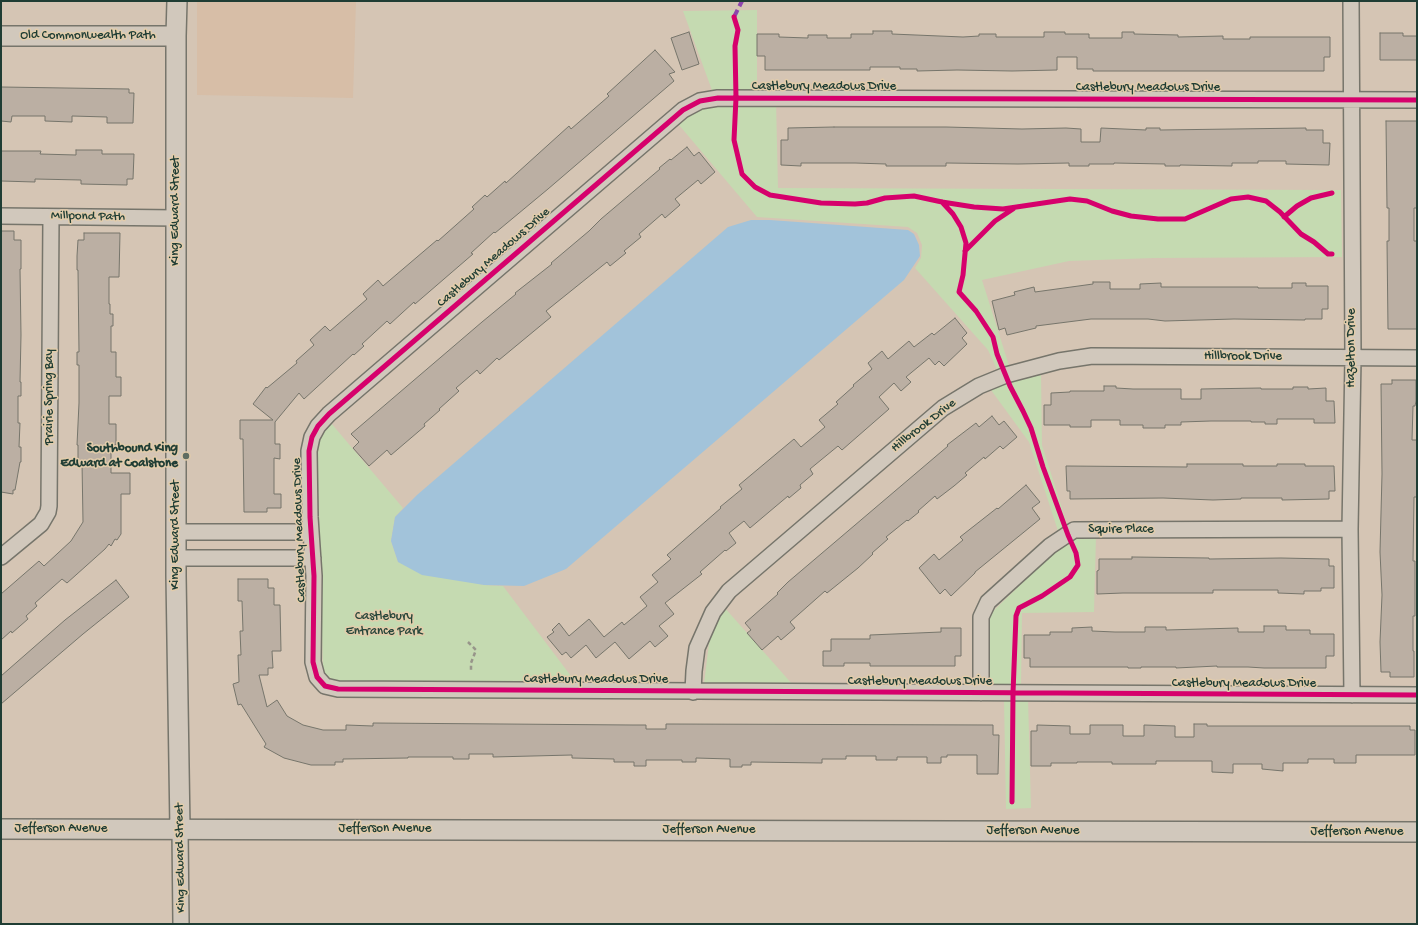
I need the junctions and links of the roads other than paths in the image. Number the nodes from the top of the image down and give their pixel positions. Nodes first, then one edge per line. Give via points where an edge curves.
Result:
1 (177, 1) edge
2 (1352, 1) edge
3 (1, 36) edge
4 (176, 36) junction
5 (1352, 99) junction
6 (1417, 100) edge
7 (1, 216) edge
8 (52, 217) junction
9 (176, 218) junction
10 (1353, 358) junction
11 (1417, 358) edge
12 (1350, 529) junction
13 (176, 532) junction
14 (310, 532) junction
15 (1, 557) edge
16 (176, 558) junction
17 (313, 558) junction
18 (693, 692) junction
19 (981, 693) junction
20 (1352, 695) junction
21 (1417, 696) edge
22 (1, 828) edge
23 (180, 829) junction
24 (1417, 832) edge
25 (181, 924) edge

1 - 4 street, King Edward Street
2 - 5 street, Hazelton Drive
3 - 4 street, Old Commonwealth Path
4 - 9 street, King Edward Street
5 - 6 street, Castlebury Meadows Drive
5 - 10 street, Hazelton Drive
5 - 14 street, Castlebury Meadows Drive via 718,98 700,101 677,115 335,408 318,426 309,451
7 - 8 street, Millpond Path
8 - 9 street, Millpond Path
8 - 15 street, Prairie Spring Bay via 49,506 41,524
9 - 13 street, King Edward Street
10 - 11 street, Hillbrook Drive
10 - 12 street, Hazelton Drive
10 - 18 street, Hillbrook Drive via 1092,356 1059,361 1006,375 979,386 943,408 729,591 712,612 697,648
12 - 19 street, Squire Place via 1074,530 1050,546 988,602 981,617
12 - 20 street, Hazelton Drive
13 - 14 street
13 - 16 street, King Edward Street
14 - 17 street, Castlebury Meadows Drive
16 - 17 street
16 - 23 street, King Edward Street
17 - 18 street, Castlebury Meadows Drive via 313,662 317,678 325,686 357,690
18 - 19 street, Castlebury Meadows Drive
19 - 20 street, Castlebury Meadows Drive
20 - 21 street, Castlebury Meadows Drive
22 - 23 street, Jefferson Avenue
23 - 24 street, Jefferson Avenue
23 - 25 street, King Edward Street

